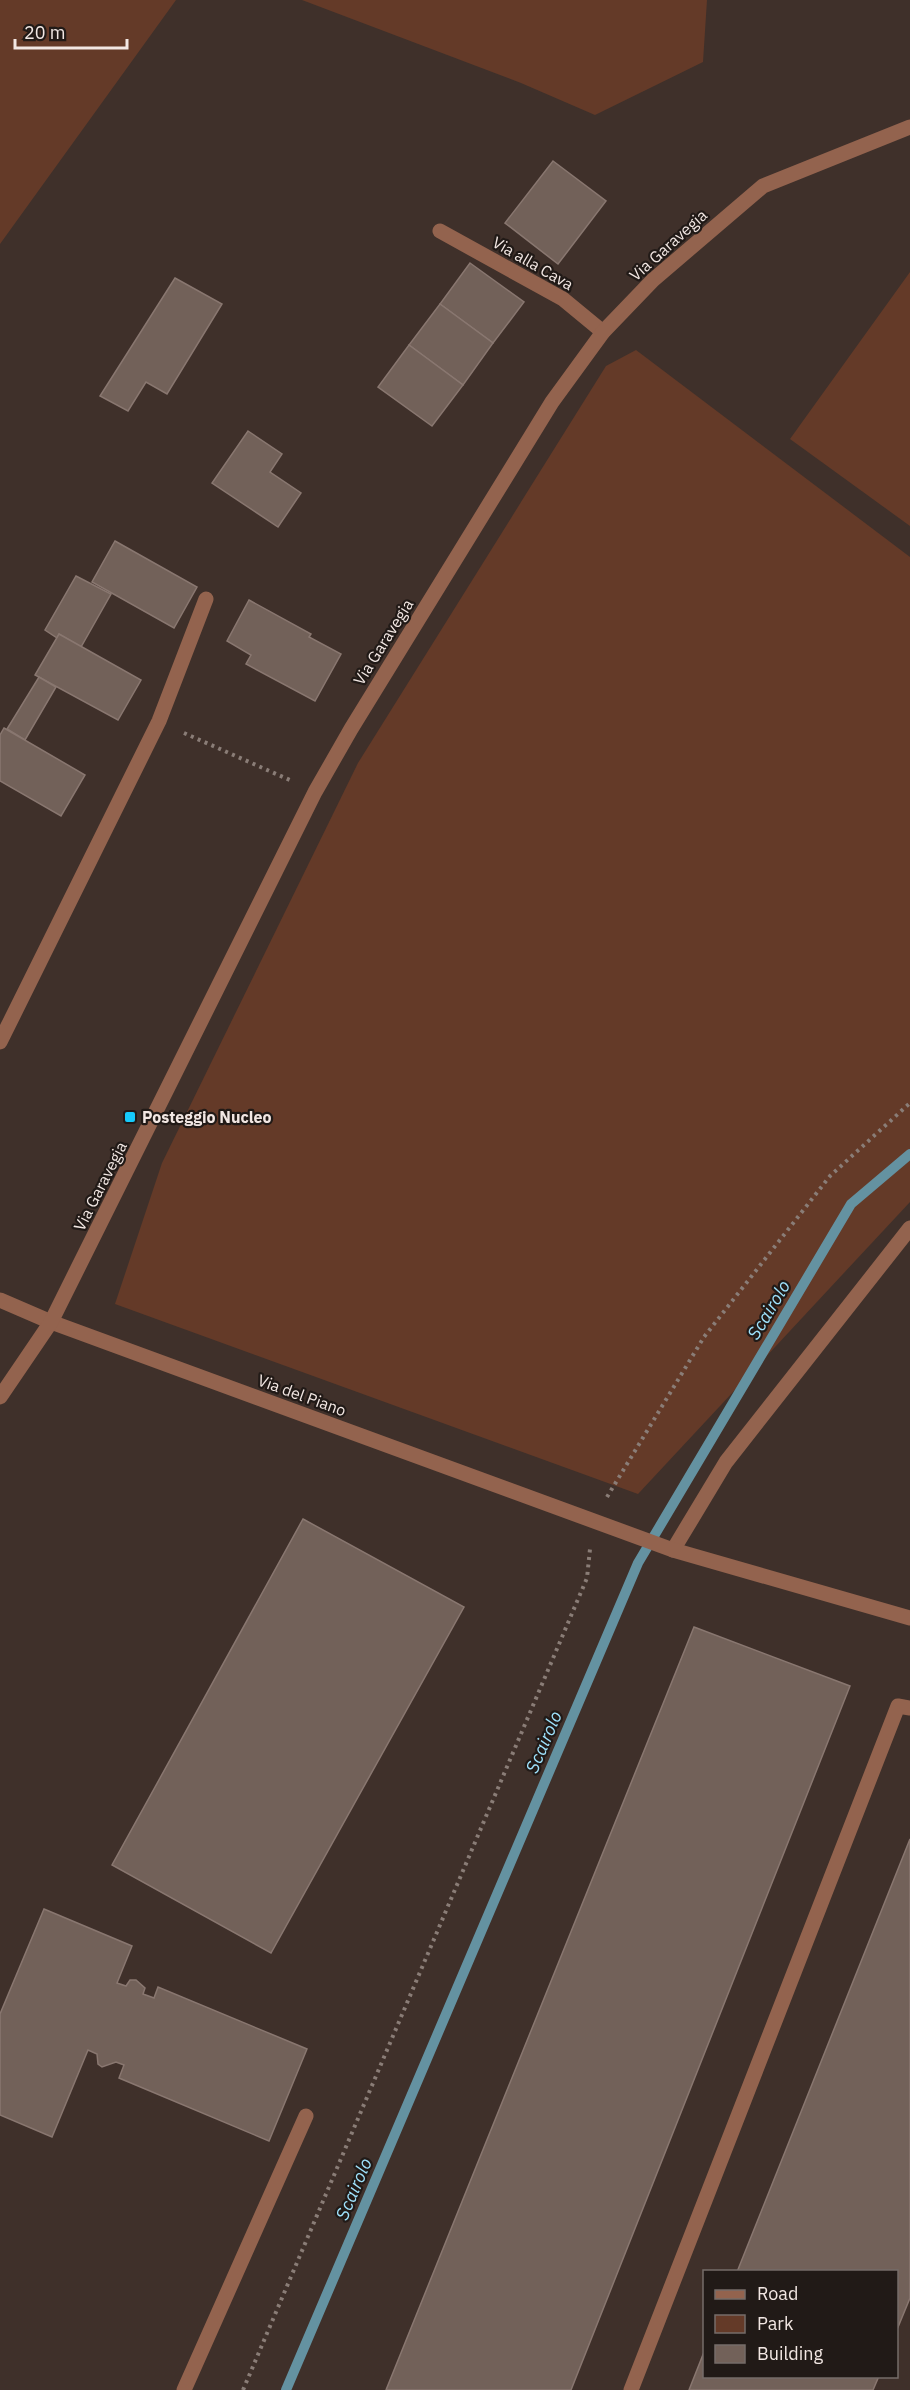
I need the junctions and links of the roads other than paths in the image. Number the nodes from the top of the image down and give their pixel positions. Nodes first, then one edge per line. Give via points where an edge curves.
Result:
1 (910, 127) edge
2 (440, 231) dead end
3 (603, 332) junction
4 (206, 599) dead end
5 (0, 1042) edge
6 (910, 1228) edge
7 (0, 1300) edge
8 (51, 1322) junction
9 (0, 1397) edge
10 (673, 1550) junction
11 (910, 1618) edge
12 (910, 1708) edge
13 (306, 2116) dead end
14 (184, 2390) edge
15 (631, 2390) edge

1 - 3 street, Via Garavegia via 763,186 653,280
2 - 3 street, Via alla Cava via 563,299
3 - 8 street, Via Garavegia via 552,402 315,792
4 - 5 street via 159,722
6 - 10 street via 726,1462
7 - 8 street, Via del Piano
8 - 9 street, Via Garavegia
8 - 10 street, Via del Piano
10 - 11 street, Via del Piano
12 - 15 street via 898,1706
13 - 14 street

